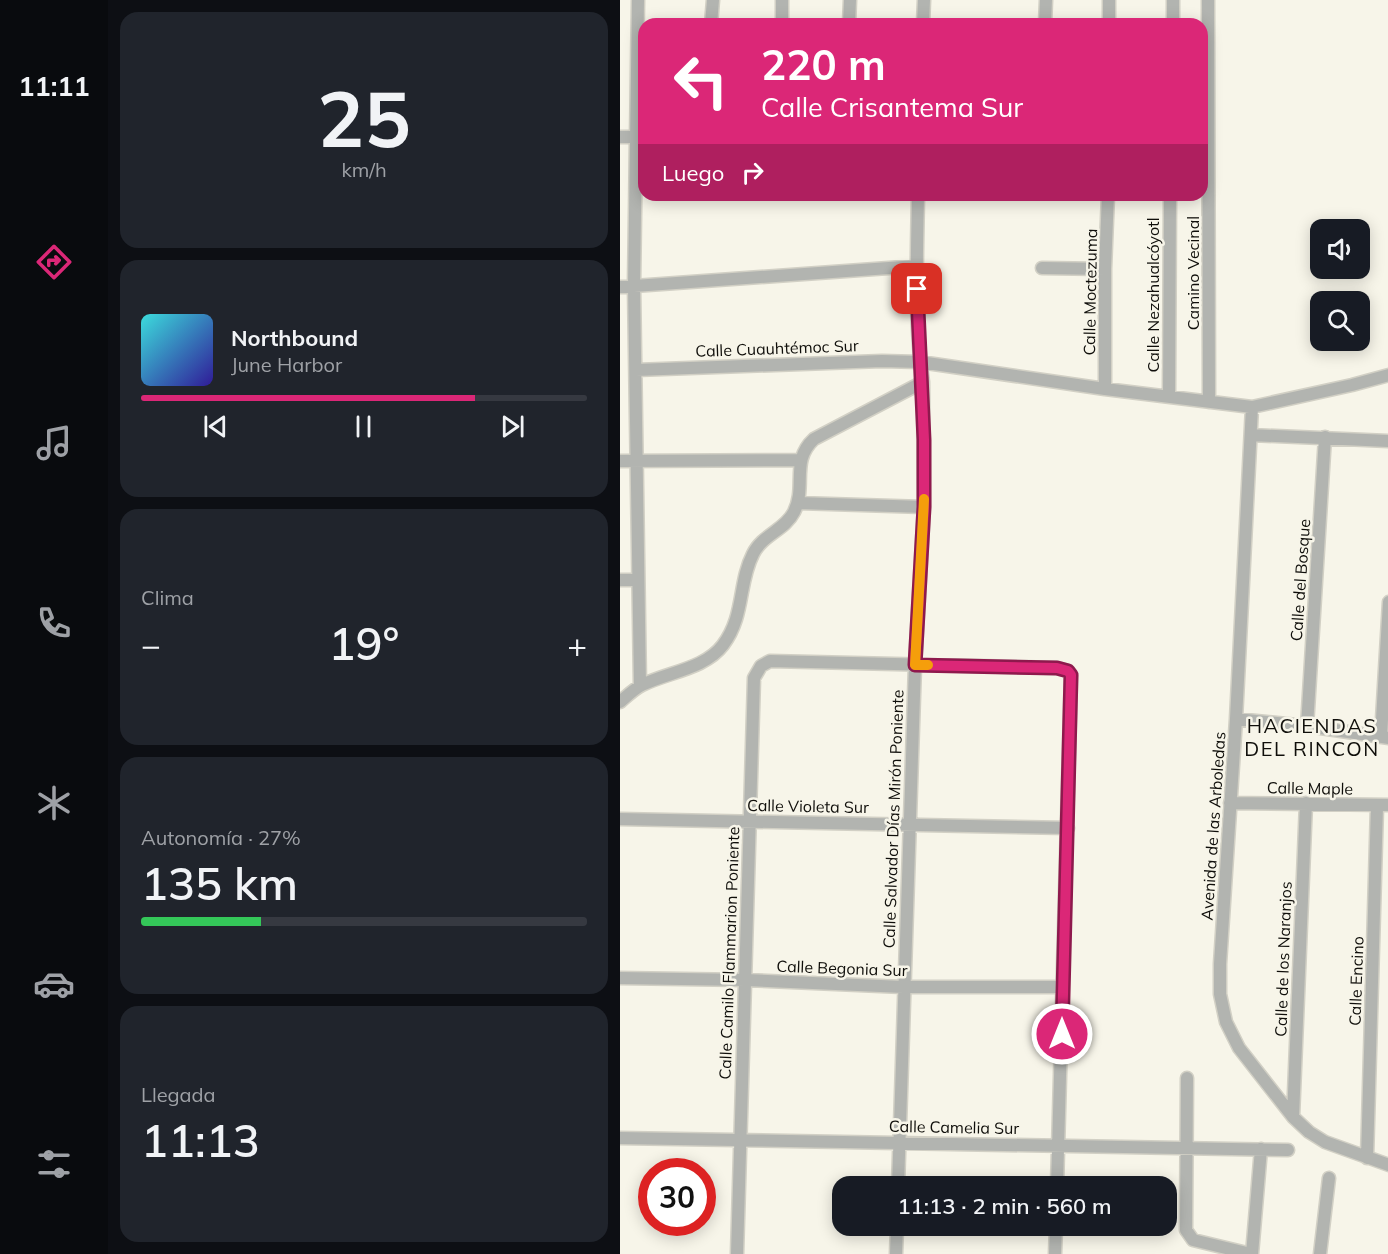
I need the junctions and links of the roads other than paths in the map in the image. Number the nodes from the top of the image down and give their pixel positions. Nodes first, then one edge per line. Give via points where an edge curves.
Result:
1 (638, 0) edge
2 (713, 0) edge
3 (782, 0) edge
4 (850, 0) edge
5 (924, 0) edge
6 (1046, 0) edge
7 (1109, 0) edge
8 (1173, 0) edge
9 (1208, 0) edge
10 (712, 18) edge
11 (782, 18) edge
12 (849, 18) edge
13 (923, 18) edge
14 (1045, 18) edge
15 (1109, 18) edge
16 (1173, 18) edge
17 (620, 137) edge
18 (636, 137) junction
19 (638, 167) edge
20 (638, 201) edge
21 (918, 201) edge
22 (1108, 201) edge
23 (1170, 201) edge
24 (917, 266) junction
25 (1042, 268) dead end
26 (1105, 269) junction
27 (634, 286) junction
28 (620, 287) edge
29 (920, 362) junction
30 (636, 370) junction
31 (1388, 375) edge
32 (923, 382) junction
33 (1105, 389) junction
34 (1169, 396) junction
35 (1210, 402) junction
36 (1252, 406) junction
37 (1251, 435) junction
38 (1325, 437) junction
39 (1388, 441) edge
40 (801, 460) junction
41 (620, 461) edge
42 (637, 461) junction
43 (798, 503) junction
44 (924, 507) junction
45 (620, 580) edge
46 (638, 580) junction
47 (1388, 602) edge
48 (915, 665) junction
49 (640, 686) junction
50 (620, 702) edge
51 (1236, 719) junction
52 (1307, 726) junction
53 (1385, 737) edge
54 (1230, 803) junction
55 (1306, 803) junction
56 (1383, 806) edge
57 (620, 819) edge
58 (750, 821) junction
59 (910, 825) junction
60 (1068, 828) junction
61 (620, 978) edge
62 (745, 980) junction
63 (903, 987) junction
64 (1062, 987) junction
65 (1187, 1078) dead end
66 (1293, 1117) junction
67 (620, 1138) edge
68 (740, 1140) junction
69 (898, 1142) junction
70 (1059, 1146) junction
71 (1186, 1148) junction
72 (1260, 1149) junction
73 (1288, 1150) dead end
74 (1367, 1158) junction
75 (1388, 1164) edge
76 (898, 1176) edge
77 (1058, 1176) edge
78 (1329, 1178) dead end
79 (897, 1236) edge
80 (1056, 1236) edge
81 (737, 1254) edge
82 (896, 1254) edge
83 (1055, 1254) edge
84 (1252, 1254) edge
85 (1320, 1254) edge

1 - 18 street
2 - 10 street
3 - 11 street
4 - 12 street
5 - 13 street
6 - 14 street
7 - 15 street
8 - 16 street
9 - 35 street, Camino Vecinal
17 - 18 street
18 - 19 street
20 - 27 street
21 - 24 street, Calle Salvador Días Mirón Poniente
22 - 26 street, Calle Moctezuma
23 - 34 street, Calle Nezahualcóyotl
24 - 27 street
24 - 29 street, Calle Salvador Días Mirón Poniente
25 - 26 street
26 - 33 street, Calle Moctezuma
27 - 28 street
27 - 30 street
29 - 30 street, Calle Cuauhtémoc Sur
29 - 32 street, Calle Salvador Días Mirón Poniente
29 - 33 street, Calle Cuauhtémoc Sur
30 - 42 street
31 - 36 street, Calle Cuauhtémoc Sur
32 - 40 street via 814,439
32 - 44 street, Calle Salvador Días Mirón Poniente
33 - 34 street, Calle Cuauhtémoc Sur
34 - 35 street, Calle Cuauhtémoc Sur
35 - 36 street, Calle Cuauhtémoc Sur
36 - 37 street, Avenida de las Arboledas
37 - 38 street
37 - 51 street, Avenida de las Arboledas
38 - 39 street
38 - 52 street, Calle del Bosque
40 - 42 street
40 - 43 street
41 - 42 street
42 - 46 street
43 - 44 street
43 - 49 street via 789,520 759,543 752,555 739,614 723,645 701,663
44 - 48 street, Calle Salvador Días Mirón Poniente
45 - 46 street
46 - 49 street
47 - 53 street
48 - 58 street, Calle Camilo Flammarion Poniente via 770,661 761,666 754,678
48 - 59 street, Calle Salvador Días Mirón Poniente
48 - 60 street via 1068,671 1072,680
49 - 50 street
51 - 52 street
51 - 54 street, Avenida de las Arboledas
52 - 53 street
54 - 55 street, Calle Maple
54 - 66 street, Avenida de las Arboledas via 1220,994 1226,1022 1239,1048
55 - 56 street, Calle Maple
55 - 66 street, Calle de los Naranjos
56 - 74 street, Calle Encino
57 - 58 street, Calle Violeta Sur
58 - 59 street, Calle Violeta Sur
58 - 62 street, Calle Camilo Flammarion Poniente
59 - 60 street, Calle Violeta Sur
59 - 63 street, Calle Salvador Días Mirón Poniente
60 - 64 street
61 - 62 street, Calle Begonia Sur
62 - 63 street, Calle Begonia Sur
62 - 68 street, Calle Camilo Flammarion Poniente
63 - 64 street, Calle Begonia Sur
63 - 69 street, Calle Salvador Días Mirón Poniente
64 - 70 street
65 - 71 street
66 - 74 street, Avenida de las Arboledas via 1325,1142
67 - 68 street, Calle Camelia Sur
68 - 69 street, Calle Camelia Sur
68 - 81 street, Calle Camilo Flammarion Poniente
69 - 70 street, Calle Camelia Sur
69 - 76 street, Calle Salvador Días Mirón Poniente
70 - 71 street, Calle Camelia Sur
70 - 77 street
71 - 72 street, Calle Camelia Sur
71 - 84 street via 1188,1236
72 - 73 street, Calle Camelia Sur
72 - 84 street
74 - 75 street, Avenida de las Arboledas
78 - 85 street
79 - 82 street
80 - 83 street

